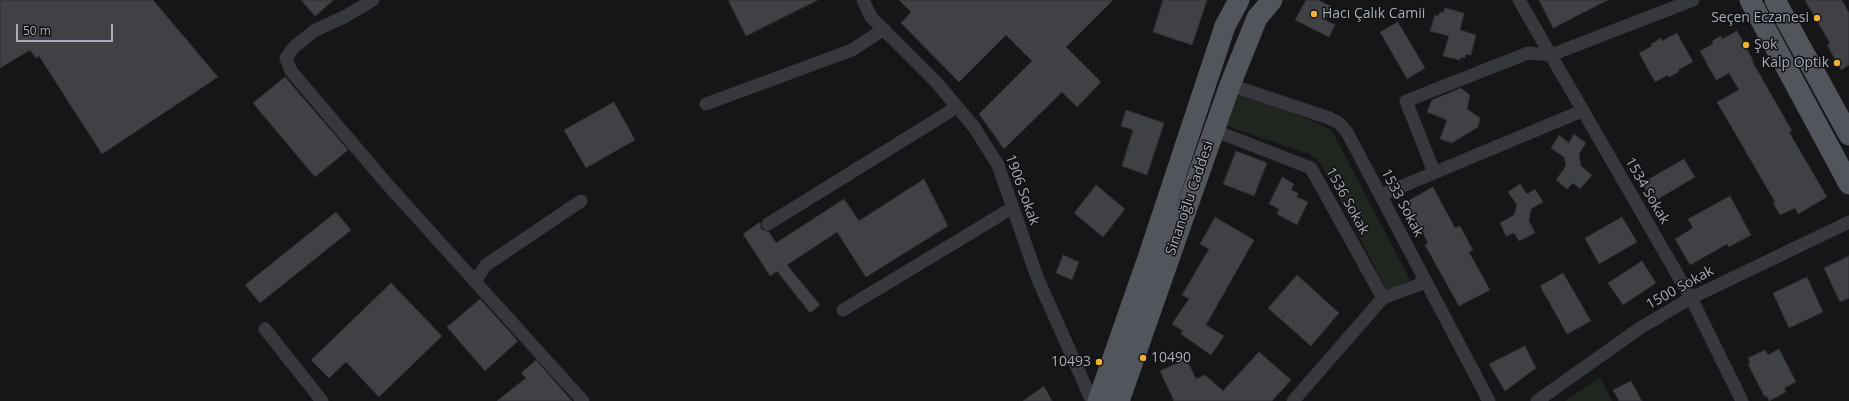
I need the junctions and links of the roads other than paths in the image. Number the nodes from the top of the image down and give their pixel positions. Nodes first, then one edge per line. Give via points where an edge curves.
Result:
1 (373, 0) edge
2 (862, 0) edge
3 (1239, 0) edge
4 (1272, 0) edge
5 (1519, 0) edge
6 (1692, 0) edge
7 (1750, 0) edge
8 (1775, 0) edge
9 (884, 29) junction
10 (1551, 55) junction
11 (1230, 85) junction
12 (706, 104) dead end
13 (957, 107) junction
14 (1582, 111) junction
15 (1213, 130) junction
16 (1849, 135) edge
17 (1434, 172) junction
18 (1849, 184) edge
19 (1381, 195) junction
20 (580, 201) dead end
21 (1012, 208) junction
22 (1849, 222) edge
23 (768, 224) dead end
24 (475, 281) junction
25 (1426, 282) junction
26 (1383, 298) junction
27 (1691, 298) junction
28 (843, 310) dead end
29 (265, 329) dead end
30 (322, 401) edge
31 (583, 401) edge
32 (1092, 401) edge
33 (1098, 401) edge
34 (1119, 401) edge
35 (1293, 401) edge
36 (1489, 401) edge
37 (1537, 401) edge
38 (1742, 401) edge

1 - 24 street via 314,31 294,47 286,58 291,71 387,184
2 - 9 street, 1906 Sokak via 871,17
3 - 33 main road, Si̇nanoğlu Caddesi via 1225,26
4 - 11 main road, Si̇nanoğlu Caddesi via 1258,18
5 - 10 street, 1534 Sokak
6 - 10 street
7 - 18 main road
8 - 16 main road
9 - 12 street via 852,50
9 - 13 street, 1906 Sokak
10 - 14 street, 1534 Sokak
10 - 17 street via 1528,53 1406,101
11 - 15 main road, Si̇nanoğlu Caddesi
11 - 19 street, 1533 Sokak via 1339,123
13 - 21 street, 1906 Sokak via 974,127 998,165
13 - 23 street
14 - 17 street
14 - 27 street, 1534 Sokak
15 - 26 street, 1536 Sokak via 1311,168
15 - 34 main road, Si̇nanoğlu Caddesi
17 - 19 street
19 - 25 street, 1533 Sokak
20 - 24 street via 486,265
21 - 28 street
21 - 32 street, 1906 Sokak via 1037,277
22 - 27 street, 1500 Sokak
24 - 31 street
25 - 26 street
25 - 36 street, 1533 Sokak
26 - 35 street
27 - 37 street, 1500 Sokak via 1640,328
27 - 38 street, 1534 Sokak
29 - 30 street

